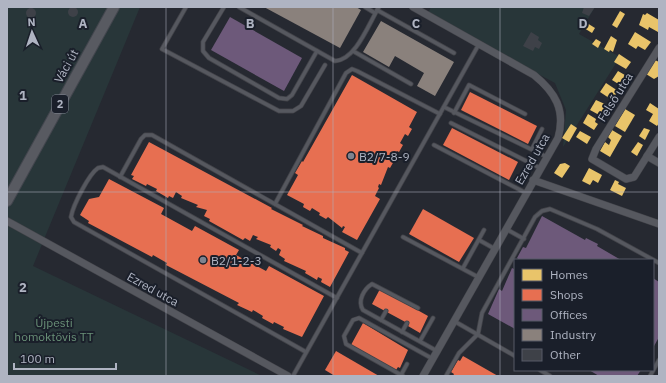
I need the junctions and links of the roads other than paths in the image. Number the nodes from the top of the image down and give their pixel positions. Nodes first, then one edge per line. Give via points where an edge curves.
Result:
1 (114, 7) edge
2 (186, 7) edge
3 (224, 7) edge
4 (239, 7) edge
5 (365, 7) edge
6 (413, 7) edge
7 (377, 10) edge
8 (479, 44) junction
9 (659, 48) edge
10 (317, 51) junction
11 (354, 51) junction
12 (454, 53) dead end
13 (325, 65) dead end
14 (411, 84) dead end
15 (444, 107) junction
16 (454, 113) junction
17 (440, 114) junction
18 (525, 114) dead end
19 (451, 123) dead end
20 (542, 129) dead end
21 (659, 137) edge
22 (434, 145) dead end
23 (532, 150) junction
24 (647, 156) junction
25 (547, 157) junction
26 (659, 163) edge
27 (540, 168) junction
28 (120, 177) junction
29 (533, 180) junction
30 (526, 193) junction
31 (7, 201) edge
32 (275, 204) junction
33 (7, 221) edge
34 (659, 224) edge
35 (506, 229) junction
36 (484, 230) dead end
37 (403, 237) dead end
38 (524, 239) junction
39 (479, 240) junction
40 (495, 249) junction
41 (362, 253) junction
42 (653, 259) edge
43 (463, 268) junction
44 (478, 277) junction
45 (337, 298) junction
46 (418, 308) dead end
47 (386, 311) dead end
48 (433, 318) dead end
49 (381, 320) junction
50 (454, 321) junction
51 (407, 323) dead end
52 (402, 332) junction
53 (478, 334) junction
54 (420, 341) junction
55 (438, 351) junction
56 (306, 352) junction
57 (514, 355) edge
58 (433, 359) junction
59 (659, 360) edge
60 (407, 364) dead end
61 (654, 369) edge
62 (402, 375) edge
63 (288, 376) edge
64 (293, 376) edge
65 (423, 376) edge
66 (446, 376) edge

1 - 31 main road, Váci út / 2
2 - 13 lane via 162,49 279,111 293,111 301,106
3 - 10 lane via 203,42 203,51 209,58 279,98 287,99 292,95
4 - 10 lane
5 - 7 lane
6 - 8 street, Ezred utca
7 - 11 lane
7 - 12 lane
8 - 15 lane
8 - 25 street, Ezred utca via 534,75 549,87 558,103 561,122 558,138
9 - 24 street, Felső utca via 592,159 626,179 634,177
10 - 11 lane via 335,61 346,58
11 - 14 lane
15 - 16 lane
15 - 17 lane
16 - 18 lane via 469,85
16 - 23 lane
17 - 32 lane via 357,71 346,73
17 - 41 lane
19 - 27 lane
20 - 23 lane
21 - 24 street
22 - 30 lane
23 - 25 lane
24 - 26 street
25 - 27 street, Ezred utca
27 - 29 street, Ezred utca
28 - 32 lane via 141,139 145,135 152,135
28 - 45 lane
28 - 56 lane via 103,168 94,171 72,210 71,217 74,222
29 - 30 street, Ezred utca
29 - 34 street
30 - 35 street, Ezred utca
32 - 41 lane
33 - 63 street, Ezred utca
35 - 38 lane
35 - 40 street, Ezred utca
36 - 39 lane
37 - 43 lane
38 - 42 lane via 536,217 542,211 550,209 597,229
38 - 53 lane via 482,312
39 - 40 lane
39 - 43 lane
40 - 44 street, Ezred utca
41 - 45 lane
43 - 44 lane
44 - 50 street, Ezred utca
45 - 56 lane
46 - 49 lane via 372,284 367,287 360,305 363,310
47 - 49 lane
48 - 54 lane
49 - 52 lane
50 - 53 lane
50 - 55 street, Ezred utca
51 - 52 lane
52 - 54 lane
53 - 57 lane
53 - 66 lane via 459,353
54 - 55 lane
55 - 58 street, Ezred utca
56 - 64 lane
58 - 62 lane via 359,318 353,320 344,336 346,344
58 - 65 street, Ezred utca
59 - 61 lane
60 - 62 lane

